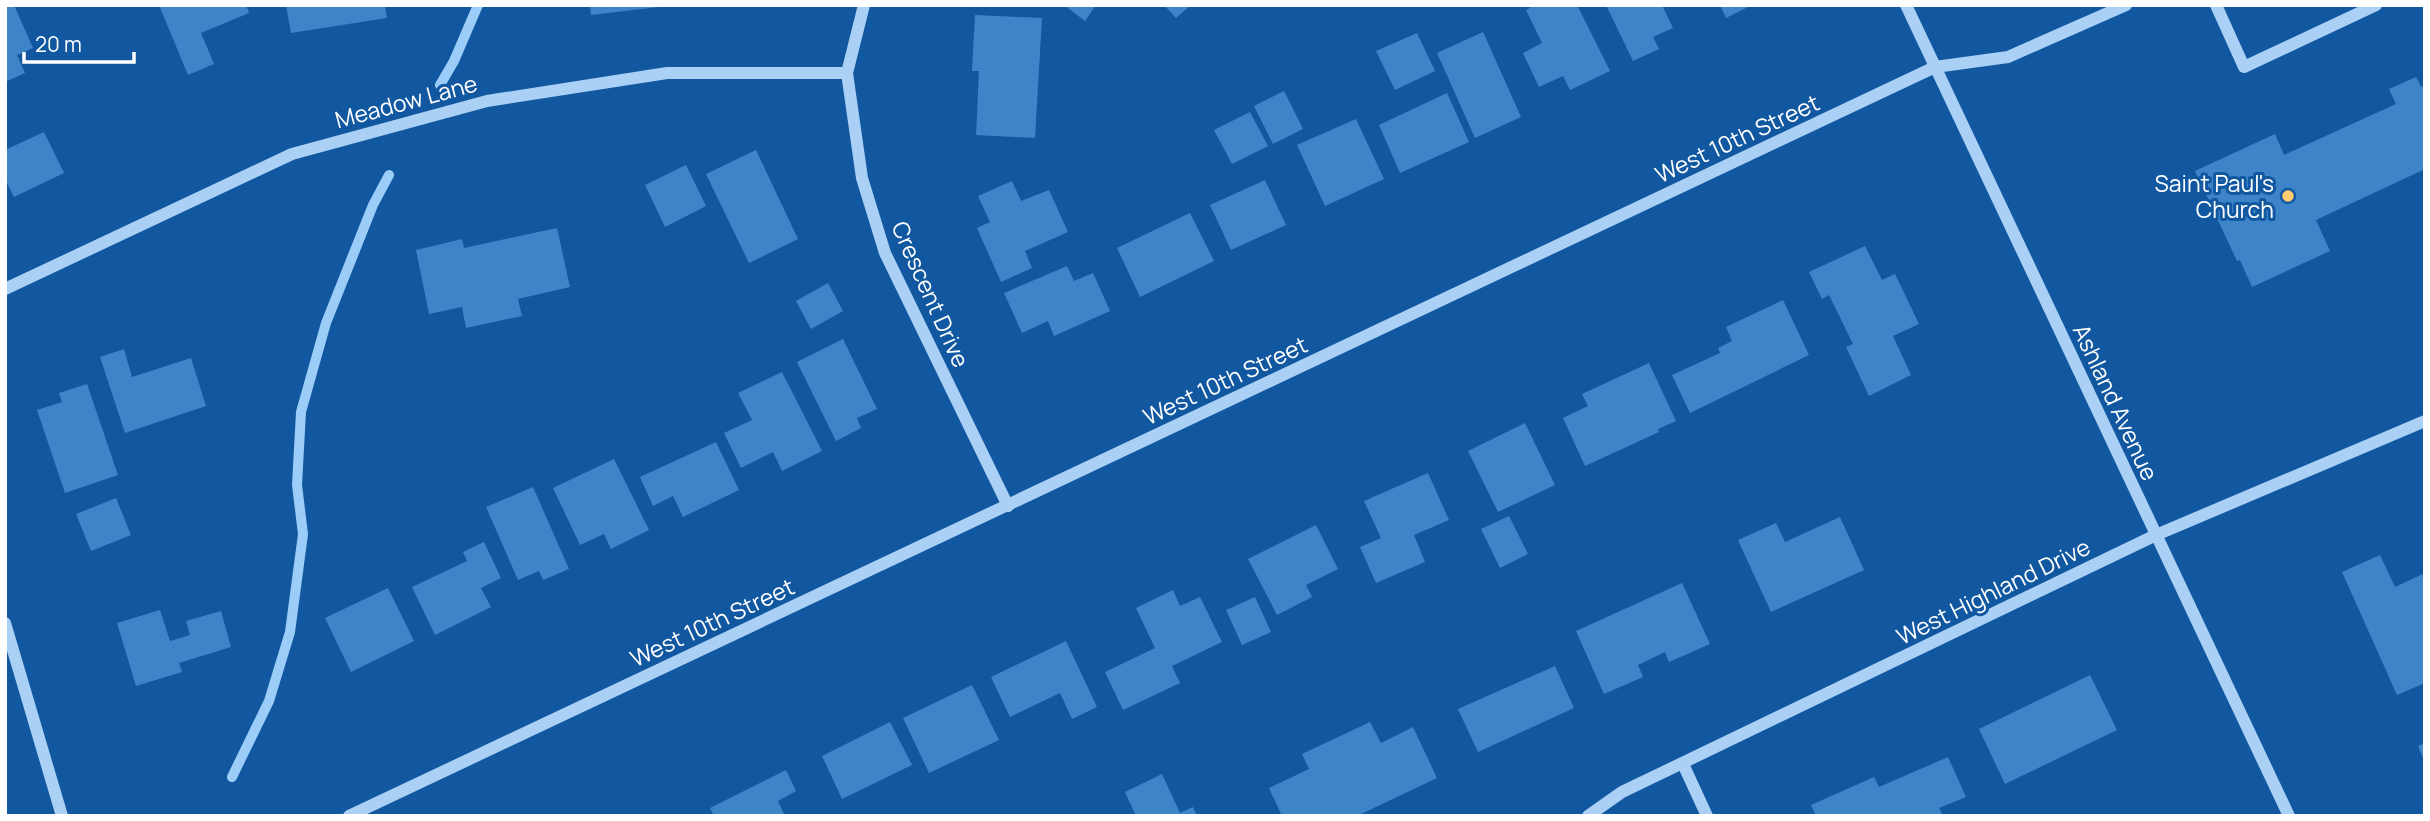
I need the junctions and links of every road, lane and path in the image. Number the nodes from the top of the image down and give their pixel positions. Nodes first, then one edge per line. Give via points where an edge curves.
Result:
1 (863, 5) edge
2 (1906, 5) edge
3 (2126, 5) edge
4 (2216, 5) edge
5 (2376, 5) edge
6 (1936, 67) junction
7 (848, 73) junction
8 (5, 289) edge
9 (2425, 421) edge
10 (1008, 506) junction
11 (2156, 535) junction
12 (5, 623) edge
13 (1683, 764) junction
14 (62, 816) edge
15 (349, 816) edge
16 (1588, 816) edge
17 (1707, 816) edge
18 (2289, 816) edge

1 - 7 street, Crescent Drive
2 - 6 street, Ashland Avenue
3 - 6 street, West 10th Street via 2008,57
4 - 5 street via 2244,67
6 - 10 street, West 10th Street
6 - 11 street, Ashland Avenue
7 - 8 street, Meadow Lane via 667,73 487,101 292,154
7 - 10 street, Crescent Drive via 862,178 885,253
9 - 11 street, West Highland Drive
10 - 15 street, West 10th Street
11 - 13 street, West Highland Drive
11 - 18 street, Ashland Avenue
12 - 14 street
13 - 16 street, West Highland Drive via 1622,792
13 - 17 street

